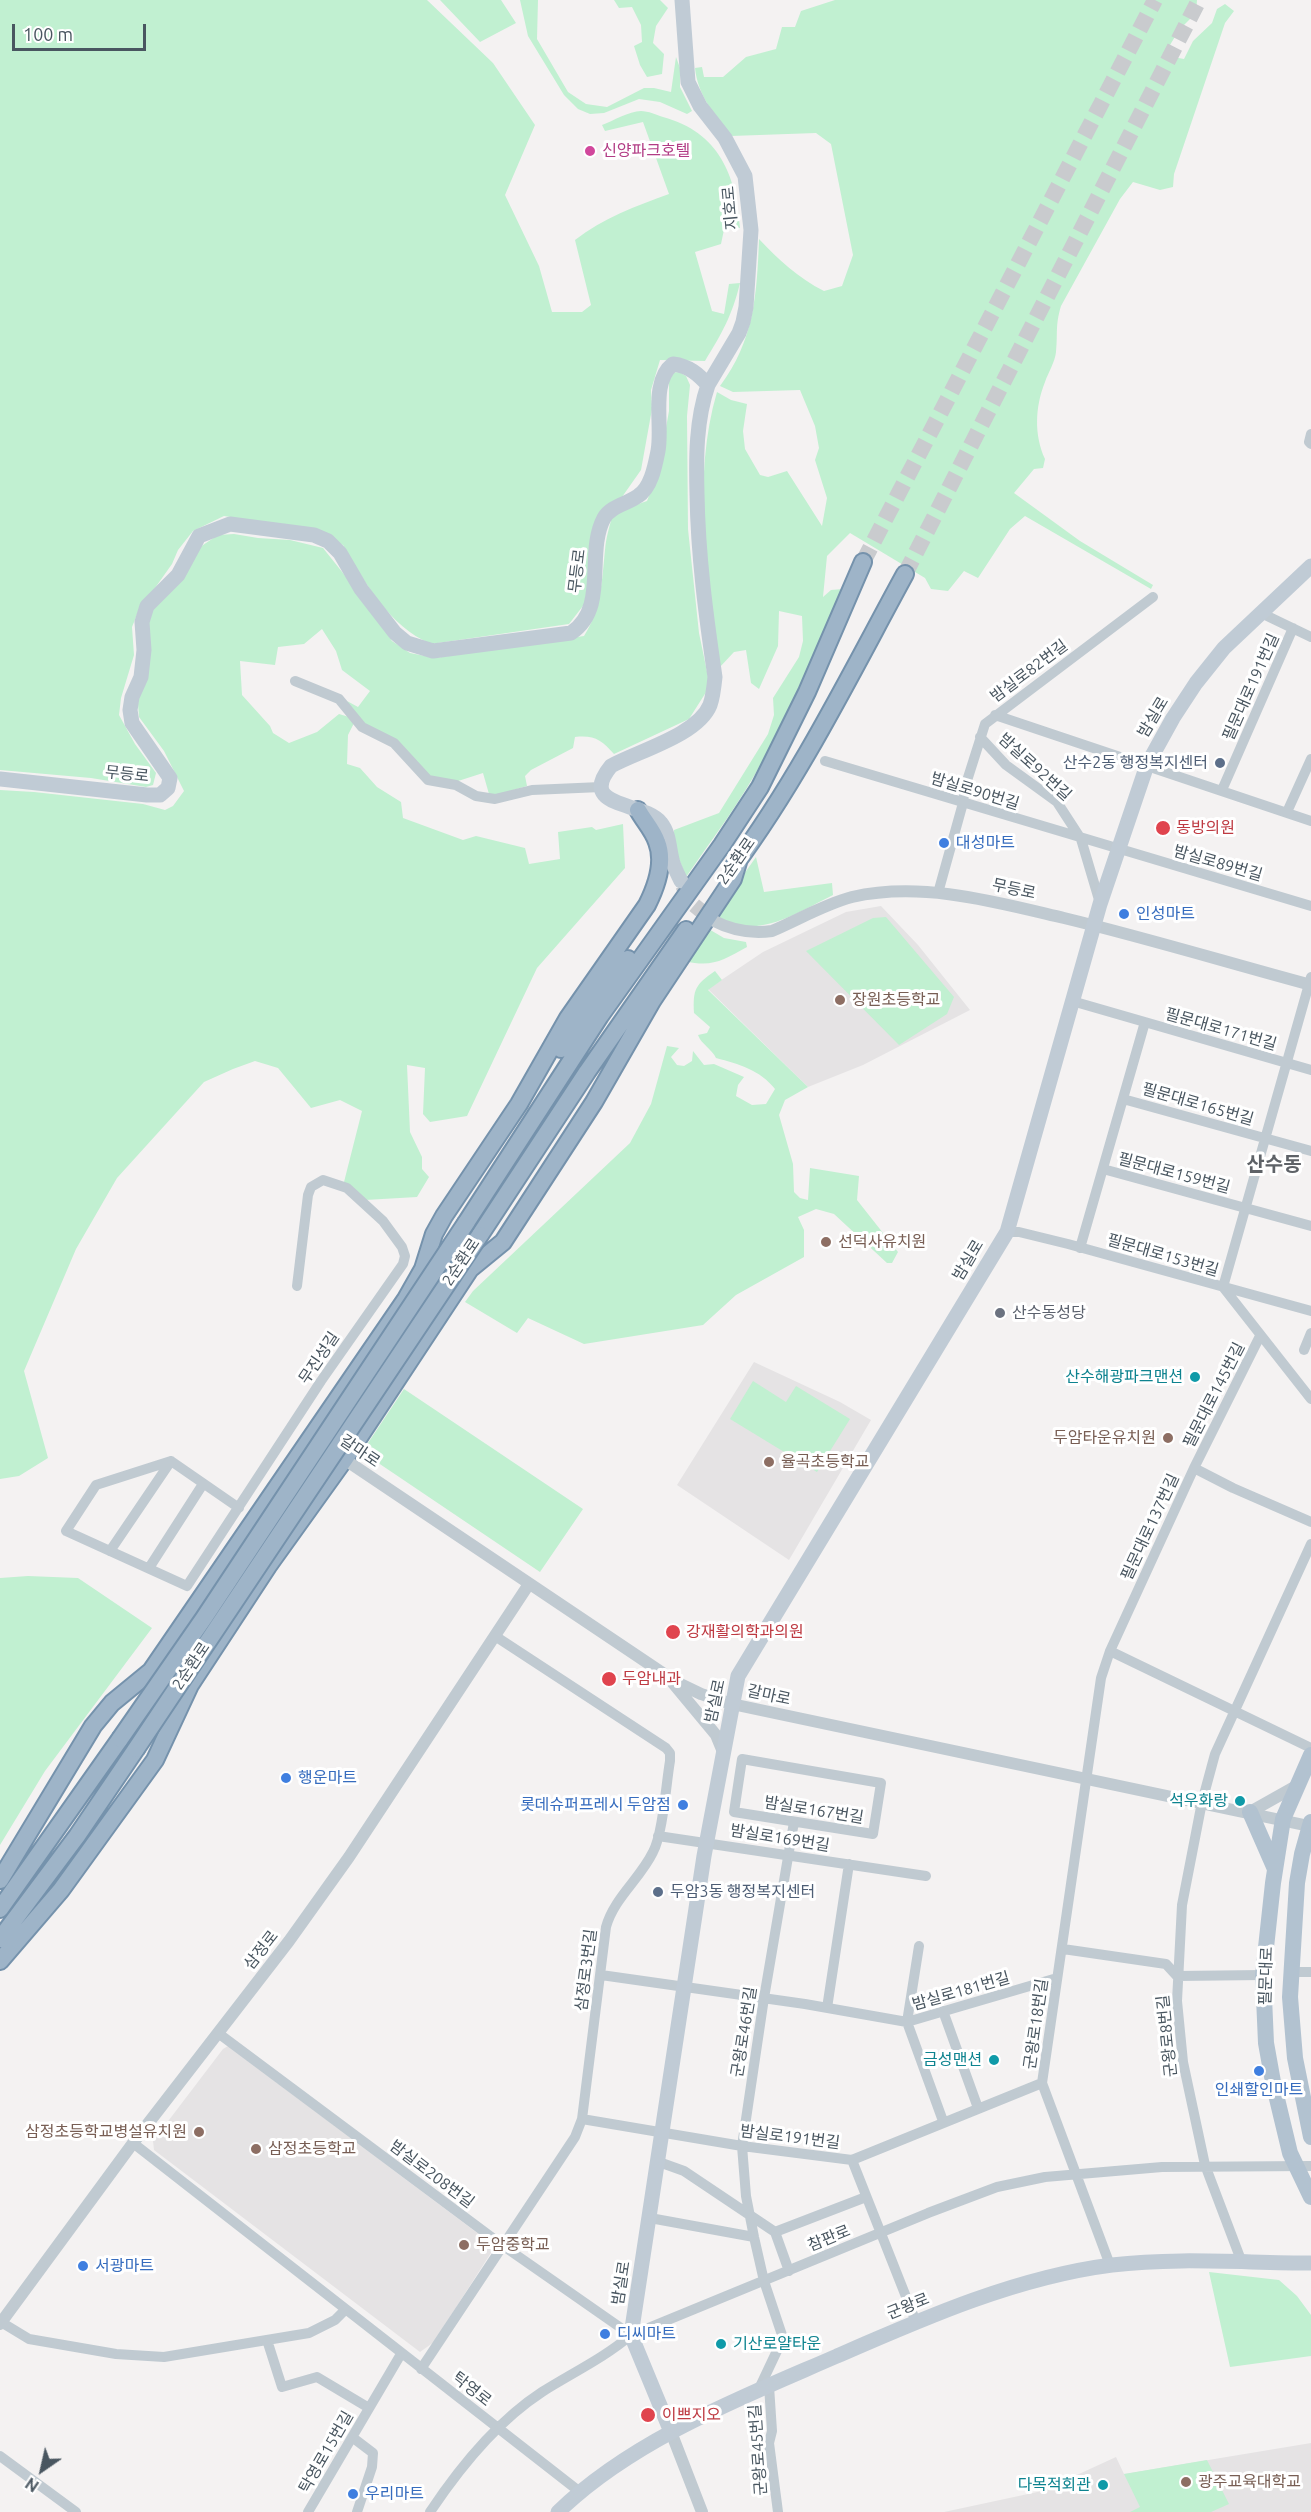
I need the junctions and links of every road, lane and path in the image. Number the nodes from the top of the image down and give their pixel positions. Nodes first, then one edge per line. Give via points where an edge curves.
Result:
1 (682, 0) edge
2 (708, 385) junction
3 (863, 562) tunnel mouth
4 (1311, 566) edge
5 (905, 574) tunnel mouth
6 (1153, 597) dead end
7 (1261, 613) junction
8 (1293, 628) junction
9 (1311, 637) edge
10 (295, 681) dead end
11 (995, 715) junction
12 (980, 737) junction
13 (1311, 759) edge
14 (825, 761) dead end
15 (1147, 765) junction
16 (0, 779) edge
17 (601, 787) junction
18 (1222, 790) junction
19 (963, 803) junction
20 (638, 810) junction
21 (1287, 812) junction
22 (1311, 821) edge
23 (1081, 839) junction
24 (1117, 850) junction
25 (739, 859) junction
26 (689, 880) junction
27 (938, 894) junction
28 (1101, 904) junction
29 (1311, 906) edge
30 (712, 920) tunnel mouth
31 (1094, 926) junction
32 (1310, 982) edge
33 (1072, 1001) junction
34 (1145, 1022) junction
35 (1287, 1064) junction
36 (1311, 1070) edge
37 (1123, 1099) junction
38 (519, 1104) junction
39 (1266, 1139) junction
40 (1311, 1151) edge
41 (1103, 1169) junction
42 (1246, 1208) junction
43 (444, 1216) junction
44 (1311, 1226) edge
45 (1007, 1232) junction
46 (429, 1248) junction
47 (1080, 1248) junction
48 (478, 1263) junction
49 (297, 1286) dead end
50 (1222, 1287) junction
51 (1311, 1311) edge
52 (393, 1317) junction
53 (1311, 1333) edge
54 (1260, 1336) junction
55 (1304, 1350) dead end
56 (374, 1371) junction
57 (1311, 1399) edge
58 (293, 1426) junction
59 (310, 1436) junction
60 (325, 1447) junction
61 (344, 1460) junction
62 (171, 1461) junction
63 (1194, 1468) junction
64 (331, 1478) junction
65 (203, 1484) junction
66 (291, 1501) junction
67 (239, 1508) junction
68 (279, 1521) junction
69 (1311, 1522) edge
70 (1311, 1544) edge
71 (110, 1551) junction
72 (268, 1566) junction
73 (148, 1568) junction
74 (529, 1584) junction
75 (495, 1636) junction
76 (1110, 1651) junction
77 (665, 1674) junction
78 (130, 1690) junction
79 (186, 1692) junction
80 (732, 1704) junction
81 (1234, 1711) junction
82 (176, 1713) junction
83 (1311, 1748) edge
84 (723, 1752) junction
85 (1311, 1755) edge
86 (1085, 1777) junction
87 (1298, 1785) junction
88 (1202, 1802) junction
89 (1250, 1812) junction
90 (1283, 1819) junction
91 (794, 1822) junction
92 (1310, 1824) edge
93 (658, 1836) junction
94 (707, 1842) junction
95 (789, 1855) junction
96 (849, 1864) junction
97 (1275, 1870) junction
98 (926, 1876) dead end
99 (0, 1880) edge
100 (0, 1909) edge
101 (0, 1939) edge
102 (919, 1946) dead end
103 (1063, 1949) junction
104 (0, 1961) edge
105 (1290, 1972) junction
106 (1311, 1972) edge
107 (601, 1975) junction
108 (1263, 1975) junction
109 (1177, 1976) junction
110 (1058, 1978) junction
111 (684, 1988) junction
112 (764, 1998) junction
113 (826, 2008) junction
114 (943, 2011) junction
115 (907, 2022) junction
116 (218, 2033) junction
117 (1042, 2083) junction
118 (978, 2108) junction
119 (582, 2119) junction
120 (943, 2121) junction
121 (663, 2133) junction
122 (1311, 2137) edge
123 (134, 2143) junction
124 (742, 2146) junction
125 (852, 2160) junction
126 (659, 2162) junction
127 (1205, 2165) junction
128 (1303, 2167) edge
129 (1076, 2176) junction
130 (866, 2197) junction
131 (1311, 2197) edge
132 (750, 2215) junction
133 (650, 2218) junction
134 (775, 2232) junction
135 (880, 2234) junction
136 (754, 2237) junction
137 (502, 2245) junction
138 (1241, 2260) junction
139 (1311, 2263) edge
140 (1110, 2265) junction
141 (789, 2271) junction
142 (764, 2281) junction
143 (345, 2310) junction
144 (3, 2317) edge
145 (915, 2322) junction
146 (631, 2335) junction
147 (267, 2340) junction
148 (401, 2354) junction
149 (421, 2369) junction
150 (764, 2388) junction
151 (369, 2408) junction
152 (498, 2428) junction
153 (671, 2432) junction
154 (352, 2437) junction
155 (0, 2456) edge
156 (580, 2492) junction
157 (562, 2510) edge
158 (76, 2512) edge
159 (308, 2512) edge
160 (357, 2512) edge
161 (430, 2512) edge
162 (702, 2512) edge
163 (778, 2512) edge

1 - 2 main road, 지호로 via 688,82 742,170 751,219 743,322
2 - 16 main road, 무등로 via 697,372 683,365 674,364 663,374 658,450 649,485 605,517 594,594 581,627 570,633 433,651 407,643 395,633 328,541 230,524 198,536 177,575 147,606 142,622 141,677 132,697 130,717 170,778 168,788 160,795 147,795
2 - 17 main road via 699,426 696,470 699,561 715,677 712,696 695,725 611,766
3 - 26 highway, 2순환로 via 807,692 760,787 722,845
4 - 7 main road, 밤실로
5 - 25 highway, 2순환로 via 832,712
6 - 11 street, 밤실로82번길
7 - 8 street, 필문대로191번길
7 - 15 main road, 밤실로 via 1224,648 1196,683
8 - 9 street, 필문대로191번길
8 - 18 street, 필문대로191번길
10 - 17 street via 339,699 362,727 394,743 428,780 456,785 476,796 495,800 532,790
11 - 12 street via 985,724
11 - 15 street, 밤실로82번길
12 - 19 street, 밤실로92번길
12 - 23 street, 밤실로92번길 via 1006,765 1057,802
13 - 21 street
14 - 19 street, 밤실로90번길
15 - 18 street, 밤실로82번길
15 - 24 main road, 밤실로
17 - 20 main road via 607,798
18 - 21 street, 밤실로82번길
19 - 23 street, 밤실로90번길
19 - 27 street, 밤실로92번길
20 - 26 main road via 664,827 673,863
20 - 38 highway via 658,844 660,867 654,891 565,1022
21 - 22 street, 밤실로82번길
23 - 24 street, 밤실로90번길
23 - 28 street, 밤실로92번길
24 - 28 main road, 밤실로
24 - 29 street, 밤실로89번길
25 - 48 highway via 733,879 652,1001 594,1102 503,1242
25 - 101 highway, 2순환로, bridge via 650,979 136,1749
26 - 38 highway
26 - 100 highway, 2순환로, bridge via 204,1618
27 - 30 street, 무등로 via 900,892 854,897 772,931 728,928
27 - 31 street, 무등로 via 995,902
28 - 31 main road, 밤실로
31 - 32 street, 무등로
31 - 33 main road, 밤실로
32 - 35 street, 무등로
33 - 34 street, 필문대로171번길
33 - 45 main road, 밤실로
34 - 35 street, 필문대로171번길
34 - 37 street, 필문대로171번길
35 - 36 street, 필문대로171번길
35 - 39 street, 필문대로171번길
37 - 39 street, 필문대로165번길
37 - 41 street, 필문대로165번길
38 - 43 highway
39 - 40 street, 필문대로165번길
39 - 42 street, 필문대로165번길
41 - 42 street, 필문대로159번길
41 - 47 street, 필문대로159번길
42 - 44 street, 필문대로159번길
42 - 50 street, 필문대로159번길
43 - 46 highway
43 - 48 highway via 442,1242
45 - 47 street, 필문대로153번길
45 - 80 main road, 밤실로 via 738,1676
46 - 52 highway via 423,1269
46 - 56 highway via 424,1289
47 - 50 street, 필문대로153번길
48 - 61 highway via 470,1269
49 - 58 street, 무진성길 via 308,1195 311,1187 323,1180 347,1188 383,1221 405,1256
50 - 51 street, 필문대로153번길
50 - 54 street, 필문대로145번길
52 - 56 highway
52 - 59 highway
53 - 55 street
54 - 57 street, 필문대로145번길
54 - 63 street, 필문대로145번길
56 - 60 highway
58 - 59 street, 갈마로
58 - 67 street, 무진성길
59 - 60 street, 갈마로
59 - 78 highway via 151,1671
60 - 61 street, 갈마로
60 - 66 highway
61 - 64 highway
61 - 74 street, 갈마로
62 - 65 street
62 - 71 street
62 - 71 street, 무진성길 via 96,1485 66,1531
63 - 69 street, 필문대로137번길
63 - 76 street, 필문대로137번길
64 - 66 highway
64 - 72 highway
65 - 67 street
65 - 73 street
66 - 68 highway
67 - 73 street, 무진성길 via 187,1586
68 - 72 highway
68 - 79 highway via 207,1635
70 - 81 street
71 - 73 street, 무진성길
72 - 79 highway
74 - 75 street, 삼정로
74 - 77 street, 갈마로
75 - 93 street, 삼정로3번길 via 670,1753
75 - 116 street, 삼정로 via 348,1857
76 - 81 street
76 - 86 street, 필문대로137번길 via 1101,1678
77 - 80 street, 갈마로 via 701,1694
77 - 84 street via 716,1735
78 - 82 highway via 143,1689 158,1696
78 - 99 highway via 112,1703 93,1726
79 - 82 highway
80 - 84 main road, 밤실로
80 - 86 street, 갈마로
81 - 83 street
81 - 88 street, 군왕로8번길 via 1215,1754
82 - 104 highway via 155,1760 132,1793 61,1890
84 - 94 main road, 밤실로
85 - 87 main road, 필문대로
86 - 88 street, 갈마로
86 - 103 street, 군왕로18번길
87 - 89 street
87 - 90 main road, 필문대로
88 - 89 street, 갈마로
88 - 109 street, 군왕로8번길 via 1185,1882
89 - 90 street, 갈마로
89 - 97 main road
90 - 92 street, 갈마로
90 - 97 main road, 필문대로
91 - 91 street, 밤실로167번길 via 873,1834 881,1783 742,1759 734,1812
91 - 95 street, 군왕로46번길
92 - 105 main road, 필문대로 via 1298,1883
93 - 94 street, 밤실로169번길
93 - 107 street, 삼정로3번길 via 652,1854 610,1916
94 - 95 street, 밤실로169번길
94 - 111 main road, 밤실로
95 - 96 street, 밤실로169번길
95 - 112 street, 군왕로46번길
96 - 98 street, 밤실로169번길
96 - 113 street, 밤실로169번길
97 - 108 main road, 필문대로
102 - 115 street, 밤실로181번길
103 - 109 street via 1166,1964
103 - 110 street, 군왕로18번길
105 - 106 street
105 - 122 main road, 필문대로 via 1295,2058
107 - 111 street
107 - 119 street, 삼정로3번길
108 - 109 street
108 - 128 main road, 필문대로 via 1266,2043 1281,2121
109 - 127 street, 군왕로8번길 via 1183,2062
110 - 114 street, 밤실로181번길
110 - 117 street, 군왕로18번길
111 - 112 street, 밤실로181번길
111 - 121 main road, 밤실로
112 - 113 street, 밤실로181번길
112 - 124 street, 군왕로46번길
113 - 115 street, 밤실로181번길
114 - 115 street, 밤실로181번길
114 - 118 street
115 - 120 street, 밤실로181번길
116 - 123 street, 삼정로
116 - 137 street, 밤실로208번길
117 - 118 street, 밤실로191번길
117 - 129 street, 군왕로18번길
118 - 120 street, 밤실로191번길
119 - 121 street
119 - 137 street, 삼정로3번길 via 575,2137
120 - 125 street, 밤실로191번길
121 - 124 street, 밤실로191번길
121 - 126 main road, 밤실로
123 - 143 street, 탁영로
123 - 144 street, 삼정로
124 - 125 street, 밤실로191번길
124 - 132 street, 군왕로46번길
125 - 130 street
126 - 132 street via 684,2171
126 - 133 main road, 밤실로
127 - 128 street, 참판로
127 - 129 street, 참판로
127 - 138 street, 군왕로8번길
128 - 131 main road, 필문대로
129 - 135 street, 참판로 via 1045,2177 997,2187
129 - 140 street, 군왕로18번길
130 - 134 street
130 - 135 street
132 - 134 street
132 - 136 street, 군왕로46번길
133 - 136 street
133 - 146 main road, 밤실로
134 - 141 street
135 - 141 street, 참판로
135 - 145 street
136 - 142 street, 군왕로46번길
137 - 146 street, 밤실로208번길
137 - 149 street, 삼정로3번길
138 - 139 main road, 군왕로
138 - 140 main road, 군왕로
140 - 145 main road, 군왕로 via 1062,2274
141 - 142 street, 참판로
142 - 146 street, 참판로
142 - 150 street, 군왕로46번길 via 783,2338
143 - 147 street via 335,2320 309,2333
143 - 148 street, 탁영로
144 - 147 street, 삼정로 via 29,2339 116,2354 164,2356
145 - 150 main road, 군왕로
146 - 152 street, 참판로 via 615,2349 542,2392
146 - 153 main road
147 - 151 street, 탁영로15번길 via 282,2387 317,2377
148 - 149 street, 탁영로
148 - 151 street, 탁영로15번길
149 - 152 street, 탁영로
150 - 153 main road, 군왕로
150 - 163 street, 군왕로45번길 via 772,2431 769,2443
151 - 154 street, 탁영로15번길
152 - 156 street, 탁영로
152 - 161 street, 참판로 via 465,2463
153 - 156 main road, 군왕로
153 - 162 street
154 - 159 street, 탁영로15번길
154 - 160 street via 373,2453
155 - 158 street
156 - 157 main road, 군왕로

